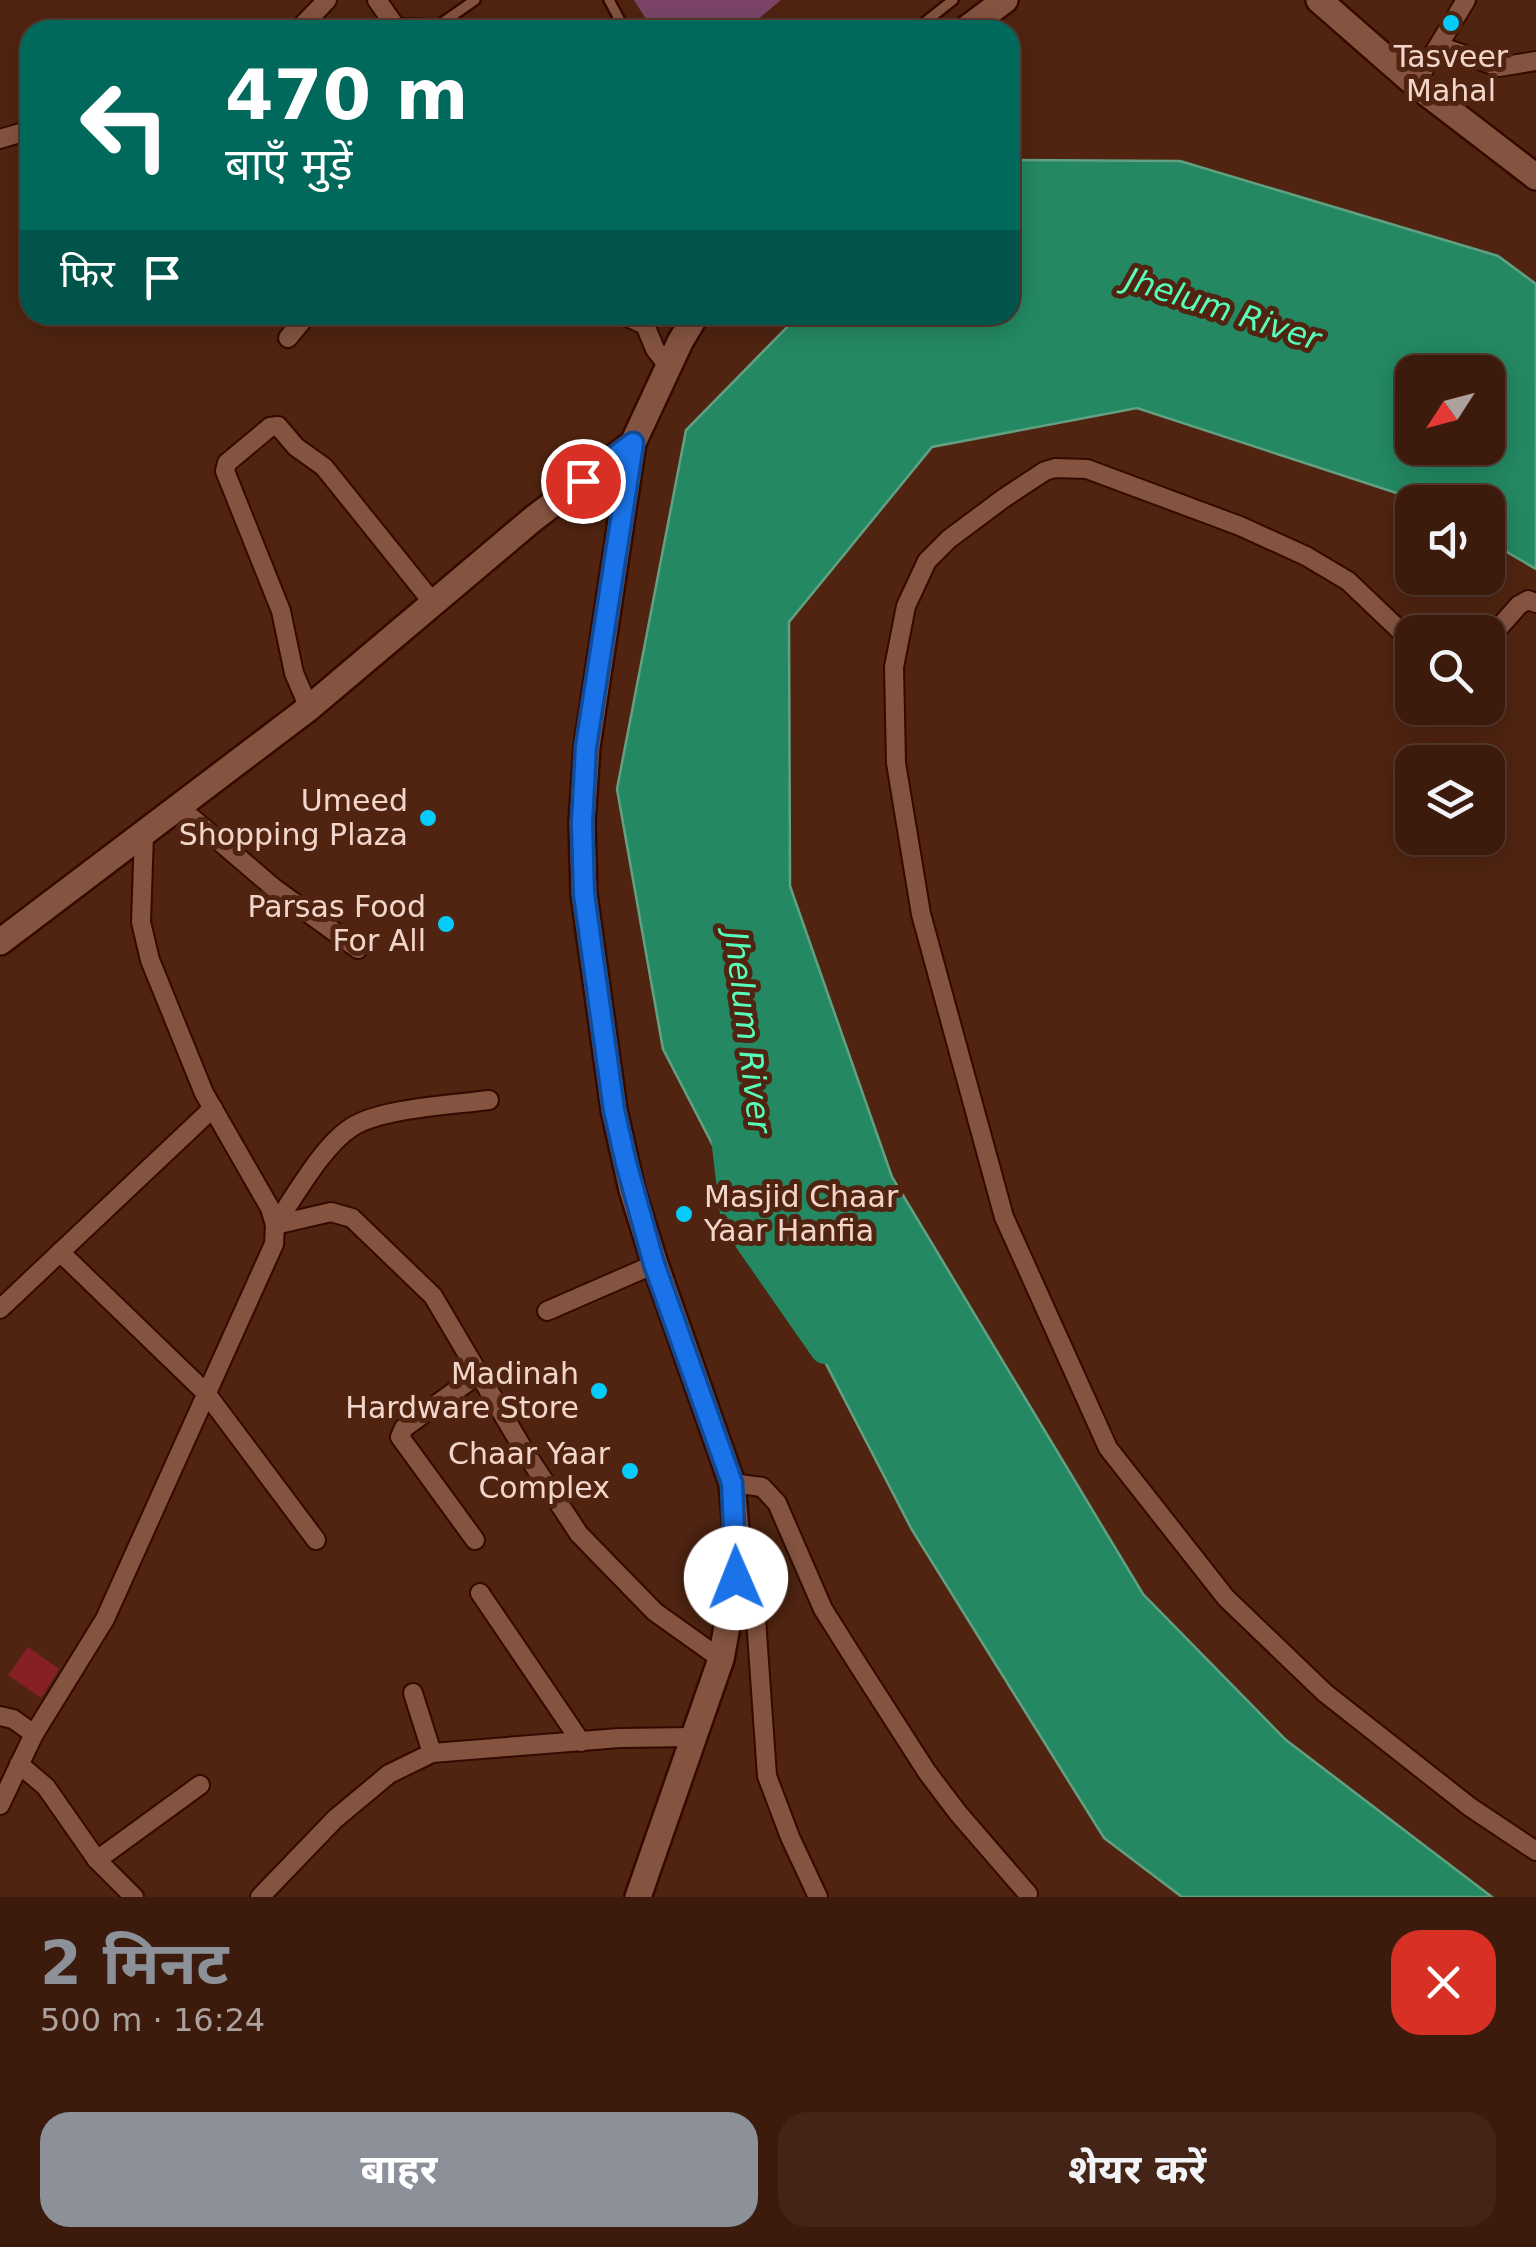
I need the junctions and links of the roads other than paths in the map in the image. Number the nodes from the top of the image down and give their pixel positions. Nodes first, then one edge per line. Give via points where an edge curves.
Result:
1 (327, 0) edge
2 (474, 0) edge
3 (953, 0) edge
4 (1005, 0) edge
5 (1319, 0) edge
6 (1466, 0) edge
7 (308, 20) edge
8 (445, 20) edge
9 (928, 20) edge
10 (979, 20) edge
11 (1438, 46) junction
12 (1536, 61) edge
13 (1416, 84) junction
14 (1536, 177) edge
15 (299, 325) edge
16 (641, 325) edge
17 (691, 325) edge
18 (288, 338) dead end
19 (668, 366) junction
20 (633, 443) junction
21 (434, 604) junction
22 (1536, 604) edge
23 (1505, 622) edge
24 (1395, 626) edge
25 (310, 708) junction
26 (178, 806) junction
27 (144, 834) junction
28 (0, 942) edge
29 (358, 949) dead end
30 (490, 1100) dead end
31 (212, 1108) junction
32 (275, 1225) junction
33 (60, 1252) junction
34 (654, 1264) junction
35 (0, 1309) edge
36 (547, 1311) dead end
37 (480, 1373) junction
38 (206, 1392) junction
39 (732, 1483) junction
40 (316, 1540) dead end
41 (475, 1540) dead end
42 (736, 1578) junction
43 (480, 1593) dead end
44 (721, 1659) junction
45 (413, 1693) dead end
46 (0, 1716) edge
47 (34, 1734) junction
48 (693, 1737) junction
49 (581, 1742) junction
50 (432, 1753) junction
51 (19, 1764) junction
52 (200, 1784) dead end
53 (0, 1805) edge
54 (1536, 1850) edge
55 (98, 1860) junction
56 (1028, 1894) dead end
57 (134, 1897) edge
58 (260, 1897) edge
59 (638, 1897) edge
60 (818, 1897) edge

1 - 7 street
2 - 8 lane
3 - 9 lane
4 - 10 main road
5 - 13 main road
6 - 11 street
11 - 12 street via 1499,67
11 - 13 street
13 - 14 main road
15 - 18 street
16 - 19 street
17 - 19 main road
19 - 20 main road
20 - 21 main road
20 - 34 main road via 586,747 582,823 584,894 614,1110
21 - 25 main road
21 - 25 street via 324,467 278,426 227,463
22 - 23 street via 1523,602
24 - 54 street via 1348,582 1306,556 1087,469 1055,468 1004,498 926,561 906,606 894,667 896,763 921,914 1004,1217 1108,1448 1226,1598 1325,1693 1470,1808
25 - 26 main road
26 - 27 main road
26 - 29 street
27 - 28 main road
27 - 31 street via 145,942
30 - 32 street via 371,1117 350,1127
31 - 32 street
31 - 33 street
32 - 37 street via 331,1212 352,1218 433,1296
32 - 38 street via 274,1244
33 - 35 street
33 - 38 street
34 - 36 street
34 - 39 main road
37 - 41 street via 404,1428 400,1438
37 - 44 street via 579,1534 655,1612
38 - 40 street
38 - 47 street via 106,1619
39 - 42 main road
39 - 56 street via 762,1487 777,1502 823,1609 856,1663 927,1772
42 - 44 main road
42 - 60 street via 756,1619 767,1776
43 - 49 street
44 - 48 main road
45 - 50 street
46 - 47 street
47 - 51 street
48 - 49 street
48 - 59 main road
49 - 50 street
50 - 58 street via 388,1774
51 - 53 street
51 - 55 street via 61,1805
52 - 55 street
55 - 57 street

